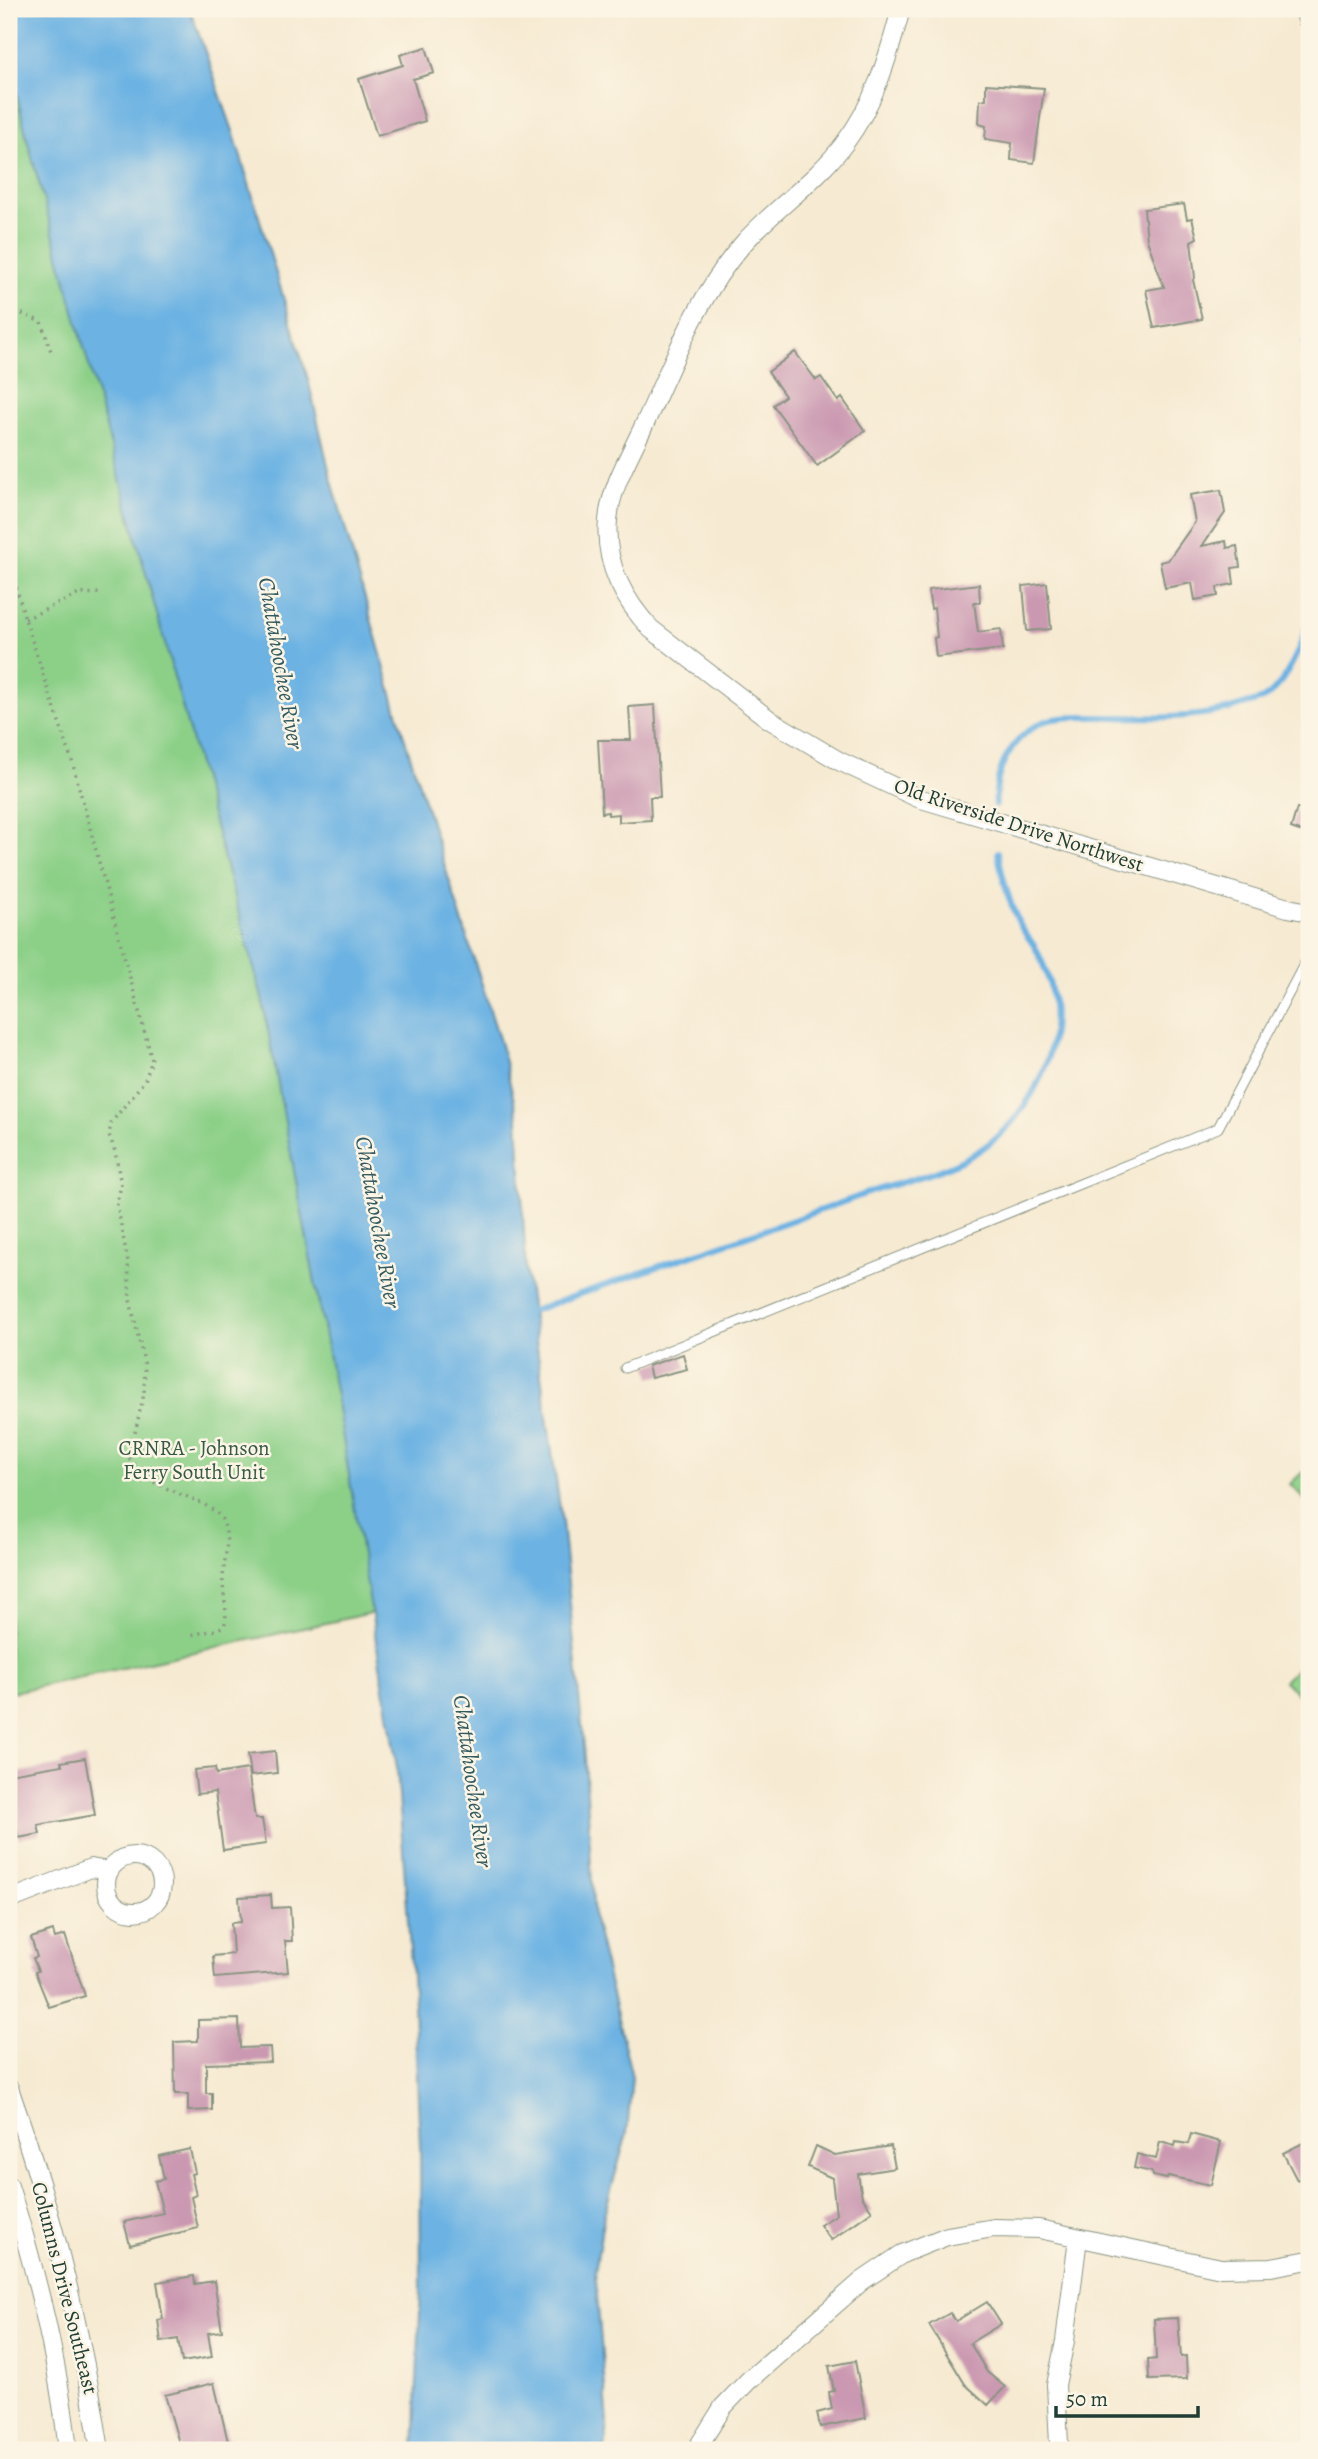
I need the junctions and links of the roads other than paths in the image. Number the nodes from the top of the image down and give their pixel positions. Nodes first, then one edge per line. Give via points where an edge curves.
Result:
1 (901, 9) edge
2 (1306, 9) edge
3 (1309, 19) edge
4 (1309, 912) edge
5 (1309, 955) edge
6 (625, 1368) dead end
7 (108, 1871) dead end
8 (9, 1900) edge
9 (9, 2088) edge
10 (9, 2186) edge
11 (1077, 2238) junction
12 (1309, 2260) edge
13 (1059, 2444) dead end
14 (68, 2450) edge
15 (100, 2450) edge
16 (696, 2450) edge

1 - 4 street, Old Riverside Drive Northwest via 886,67 860,121 821,172 742,245 695,313 616,486 608,519 609,553 623,594 651,629 770,720 839,761 918,797
2 - 3 street
5 - 6 lane via 1218,1128
7 - 8 street via 91,1868
9 - 15 street, Columns Drive Southeast via 56,2241
10 - 14 street, Columns Drive Southeast via 55,2354
11 - 12 street via 1221,2268 1271,2267
11 - 13 street via 1056,2385
11 - 16 street via 1039,2229 994,2228 947,2236 902,2254 862,2281 748,2380 723,2407

